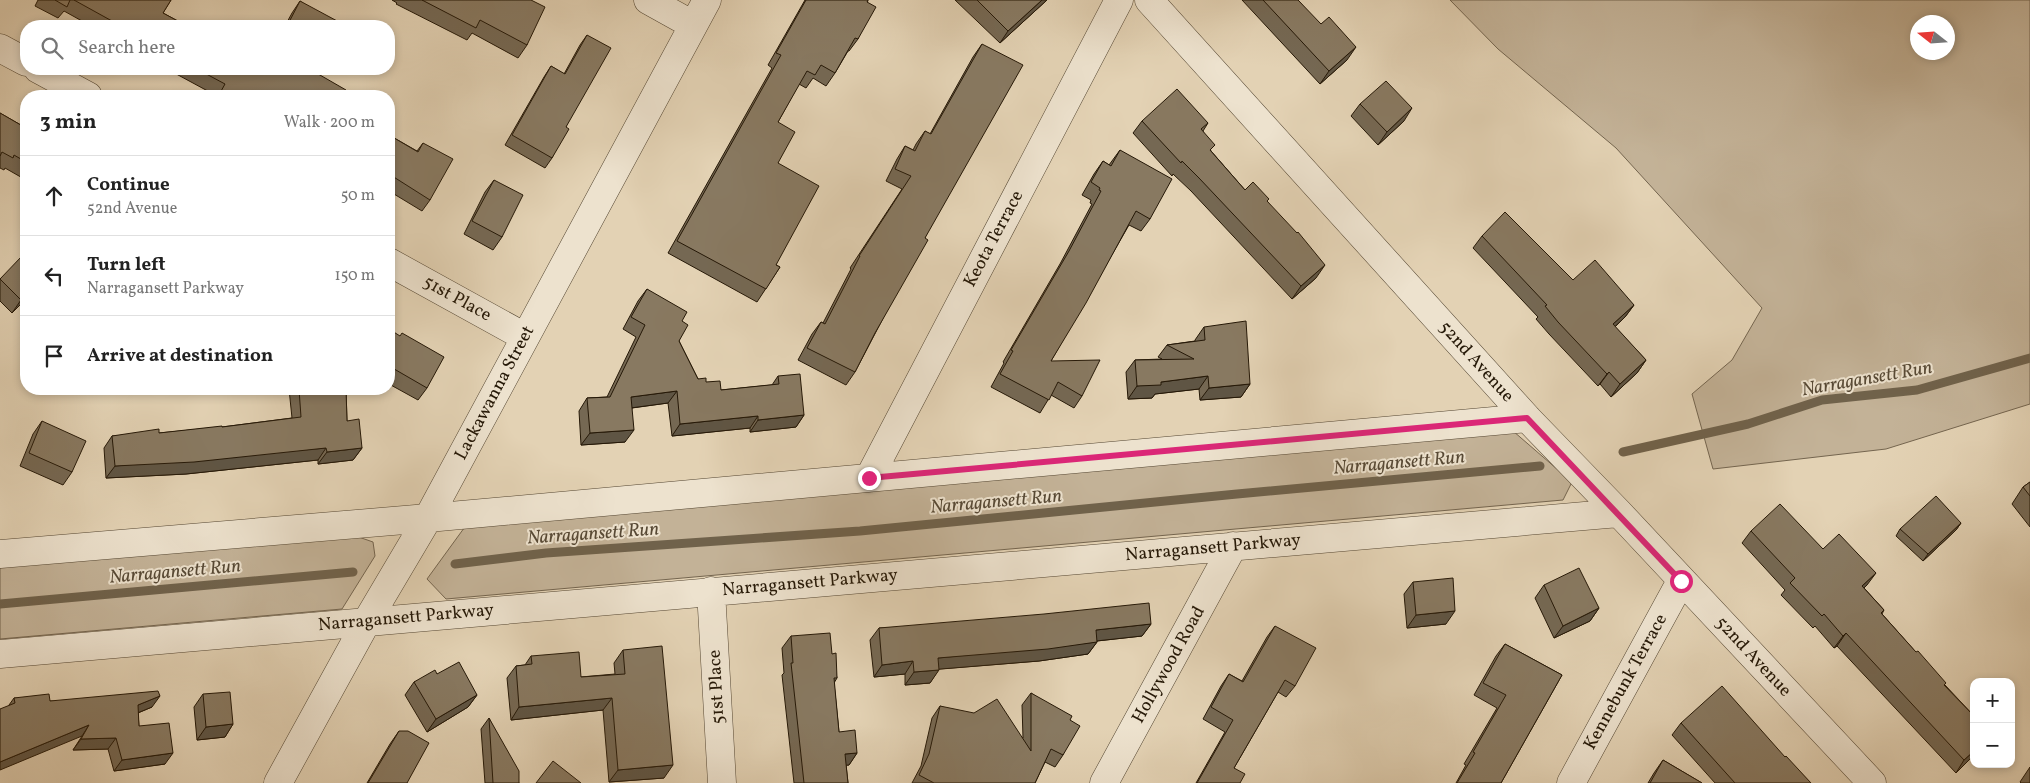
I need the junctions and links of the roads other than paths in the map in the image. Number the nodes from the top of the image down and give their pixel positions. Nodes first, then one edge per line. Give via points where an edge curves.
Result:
1 (648, 0) edge
2 (707, 0) edge
3 (1119, 0) edge
4 (1149, 0) edge
5 (693, 25) junction
6 (0, 48) edge
7 (20, 59) edge
8 (49, 75) edge
9 (77, 90) edge
10 (395, 265) edge
11 (525, 337) junction
12 (1527, 418) junction
13 (869, 478) junction
14 (1619, 513) junction
15 (428, 518) junction
16 (1233, 546) junction
17 (0, 554) edge
18 (1681, 581) junction
19 (711, 591) junction
20 (367, 621) junction
21 (0, 654) edge
22 (278, 783) edge
23 (722, 783) edge
24 (1104, 783) edge
25 (1571, 783) edge
26 (1872, 783) edge

1 - 5 street
2 - 5 street, Lackawanna Street
3 - 13 street, Keota Terrace
4 - 12 street, 52nd Avenue
5 - 11 street, Lackawanna Street
6 - 7 street
8 - 9 street
10 - 11 street, 51st Place
11 - 15 street, Lackawanna Street
12 - 13 street
12 - 14 street, 52nd Avenue
13 - 15 street
14 - 16 street, Narragansett Parkway
14 - 18 street, 52nd Avenue
15 - 17 street
15 - 20 street, Lackawanna Street
16 - 19 street, Narragansett Parkway
16 - 24 street, Hollywood Road
18 - 25 street, Kennebunk Terrace
18 - 26 street, 52nd Avenue
19 - 20 street, Narragansett Parkway
19 - 23 street, 51st Place
20 - 21 street, Narragansett Parkway
20 - 22 street, Lackawanna Street

